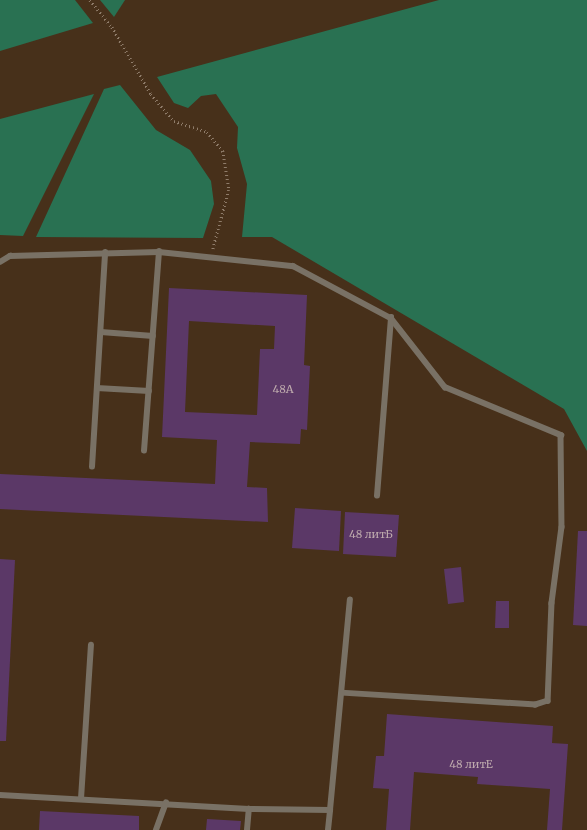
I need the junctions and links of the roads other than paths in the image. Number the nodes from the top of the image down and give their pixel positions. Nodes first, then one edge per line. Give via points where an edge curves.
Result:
1 (106, 252) junction
2 (159, 252) junction
3 (0, 262) edge
4 (391, 318) junction
5 (100, 332) junction
6 (153, 336) junction
7 (97, 388) junction
8 (148, 391) junction
9 (144, 450) dead end
10 (92, 467) dead end
11 (377, 496) dead end
12 (350, 600) dead end
13 (91, 645) dead end
14 (342, 693) junction
15 (0, 795) edge
16 (80, 799) junction
17 (166, 803) junction
18 (249, 809) junction
19 (330, 810) junction
20 (156, 830) edge
21 (247, 830) edge
22 (328, 830) edge

1 - 2 lane
1 - 3 lane via 10,256
1 - 5 lane
2 - 4 lane via 293,266
2 - 6 lane
4 - 11 lane
4 - 14 lane via 445,387 561,435 562,527 552,602 548,701 536,705
5 - 6 lane
5 - 7 lane
6 - 8 lane
7 - 8 lane
7 - 10 lane
8 - 9 lane
12 - 14 lane
13 - 16 lane
14 - 19 lane
15 - 16 lane
16 - 17 lane
17 - 18 lane
17 - 20 lane
18 - 19 lane
18 - 21 lane
19 - 22 lane

